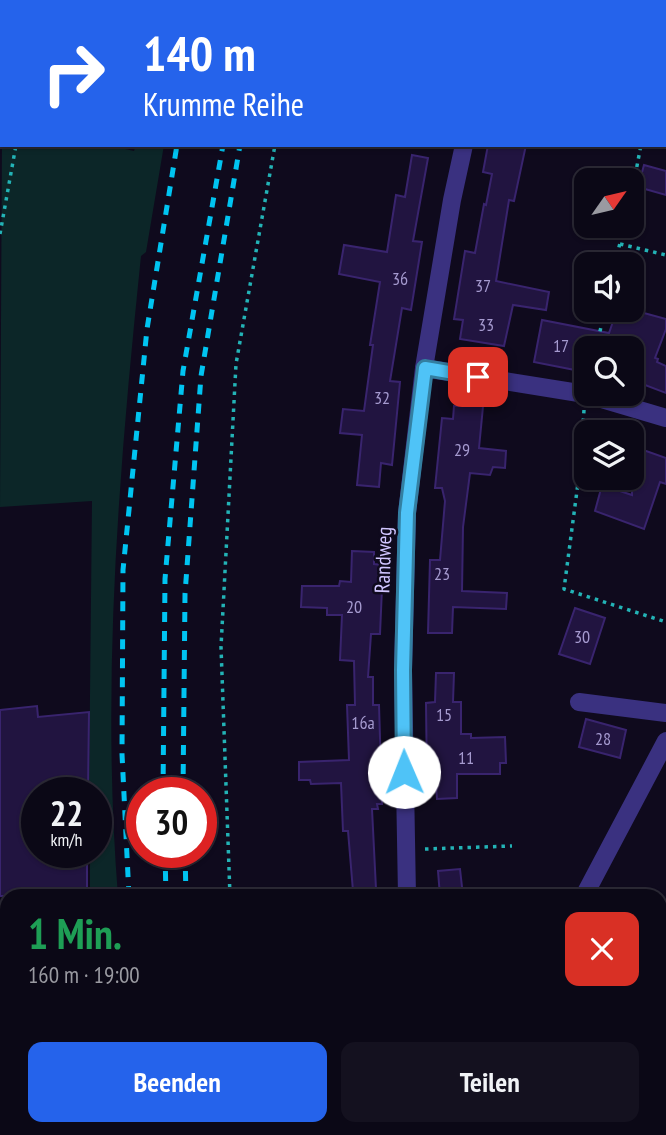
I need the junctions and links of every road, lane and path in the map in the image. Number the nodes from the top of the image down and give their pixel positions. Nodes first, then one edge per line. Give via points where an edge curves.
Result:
1 (16, 147) edge
2 (275, 147) edge
3 (464, 147) edge
4 (641, 147) edge
5 (637, 168) edge
6 (0, 234) edge
7 (621, 238) edge
8 (620, 244) junction
9 (618, 252) edge
10 (666, 255) edge
11 (425, 368) junction
12 (574, 392) edge
13 (584, 406) edge
14 (626, 406) edge
15 (666, 418) edge
16 (666, 622) edge
17 (579, 702) dead end
18 (666, 713) edge
19 (666, 741) edge
20 (512, 846) dead end
21 (405, 849) junction
22 (230, 889) edge
23 (407, 889) edge
24 (588, 889) edge

1 - 6 path
2 - 22 path via 236,364 222,647
3 - 11 street, Randweg
4 - 5 path
7 - 8 path
8 - 9 path
8 - 10 path
11 - 12 street
11 - 21 street, Randweg via 407,513
13 - 16 path via 564,589
14 - 15 street
17 - 18 street
19 - 24 street
20 - 21 path
21 - 23 street, Randweg

